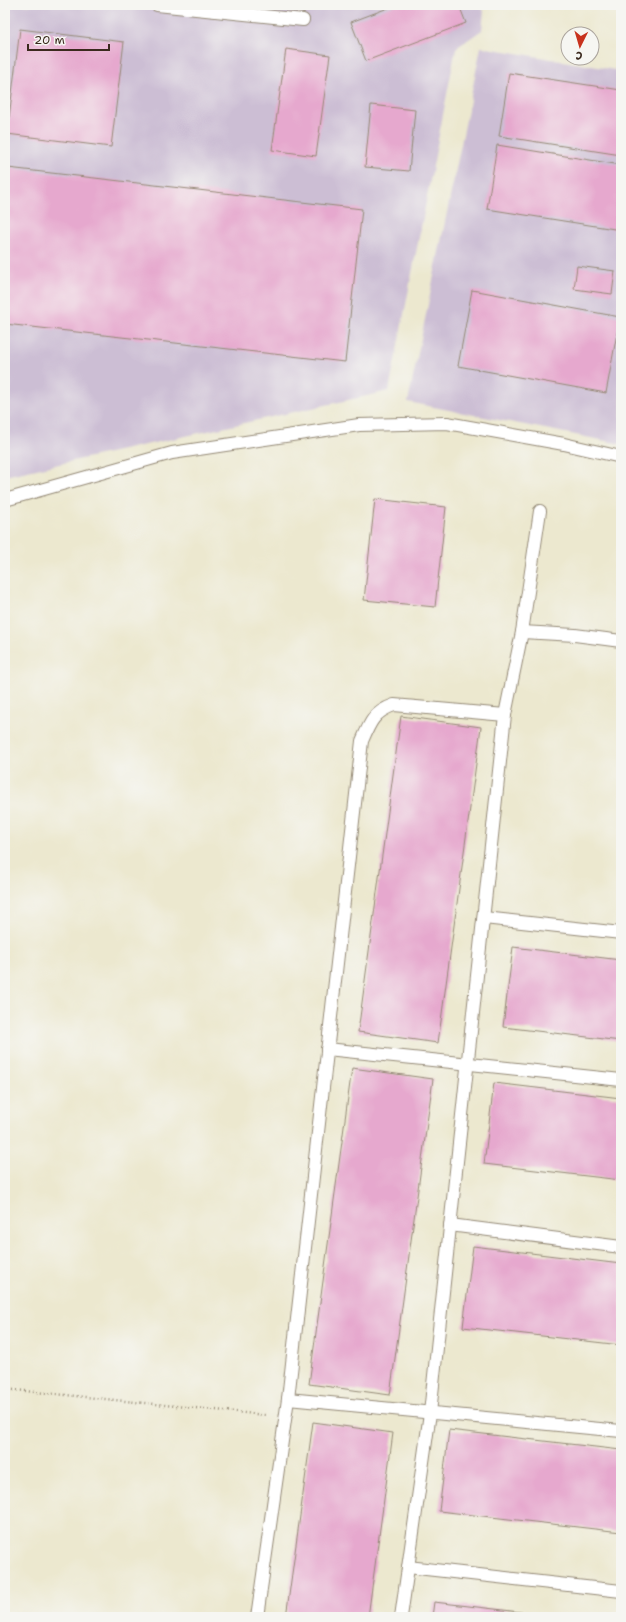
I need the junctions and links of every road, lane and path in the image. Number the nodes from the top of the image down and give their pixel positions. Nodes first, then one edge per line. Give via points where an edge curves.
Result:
1 (156, 5) edge
2 (303, 20) dead end
3 (621, 457) edge
4 (5, 500) edge
5 (540, 511) dead end
6 (522, 632) junction
7 (621, 642) edge
8 (505, 715) junction
9 (484, 918) junction
10 (621, 933) edge
11 (328, 1049) junction
12 (468, 1063) junction
13 (621, 1080) edge
14 (450, 1225) junction
15 (621, 1247) edge
16 (5, 1389) edge
17 (288, 1399) junction
18 (430, 1413) junction
19 (286, 1418) junction
20 (621, 1431) edge
21 (408, 1566) junction
22 (621, 1591) edge
23 (257, 1617) edge
24 (401, 1617) edge

1 - 2 lane
3 - 4 lane via 447,423 359,425 172,453
5 - 6 lane
6 - 7 lane via 575,635
6 - 8 lane
8 - 9 lane
8 - 11 lane via 394,705 382,709 370,721 362,741
9 - 10 lane
9 - 12 lane
11 - 12 lane
11 - 17 lane
12 - 13 lane
12 - 14 lane
14 - 15 lane
14 - 18 lane
16 - 19 path
17 - 18 lane
17 - 19 lane
18 - 20 lane
18 - 21 lane
19 - 23 lane
21 - 22 lane
21 - 24 lane

